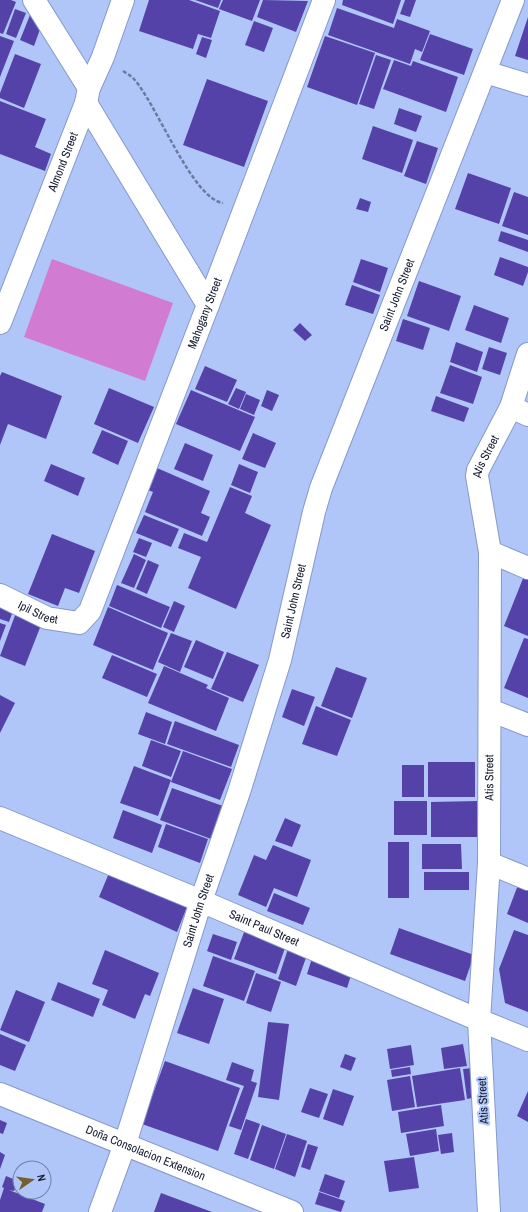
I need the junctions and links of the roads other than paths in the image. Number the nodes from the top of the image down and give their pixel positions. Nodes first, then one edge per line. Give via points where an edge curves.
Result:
1 (34, 0) edge
2 (123, 0) edge
3 (324, 0) edge
4 (513, 0) edge
5 (485, 72) junction
6 (528, 85) edge
7 (88, 96) junction
8 (208, 305) junction
9 (0, 323) edge
10 (528, 354) edge
11 (519, 411) edge
12 (490, 552) junction
13 (528, 568) edge
14 (0, 596) edge
15 (79, 623) joint
16 (490, 710) junction
17 (528, 725) edge
18 (0, 818) edge
19 (490, 863) junction
20 (528, 879) edge
21 (201, 901) junction
22 (478, 1020) junction
23 (528, 1040) edge
24 (0, 1094) edge
25 (125, 1144) junction
26 (100, 1212) edge
27 (292, 1212) edge
28 (489, 1212) edge

1 - 7 street
2 - 7 street, Almond Street
3 - 8 street, Mahogany Street
4 - 5 street, Saint John Street
5 - 6 street
5 - 21 street, Saint John Street via 321,488 280,660 239,792
7 - 8 street
7 - 9 street, Almond Street
8 - 15 street, Mahogany Street via 90,610
10 - 11 street, Atis Street
11 - 12 street, Atis Street via 478,470
12 - 13 street
12 - 16 street, Atis Street
14 - 15 street, Ipil Street via 47,618
16 - 17 street
16 - 19 street, Atis Street
18 - 21 street, Saint Paul Street
19 - 20 street
19 - 22 street, Atis Street
21 - 22 street, Saint Paul Street
21 - 25 street, Saint John Street
22 - 23 street, Saint Paul Street
22 - 28 street, Atis Street
24 - 25 street, Doña Consolacion Extension
25 - 26 street, Saint John Street
25 - 27 street, Doña Consolacion Extension

